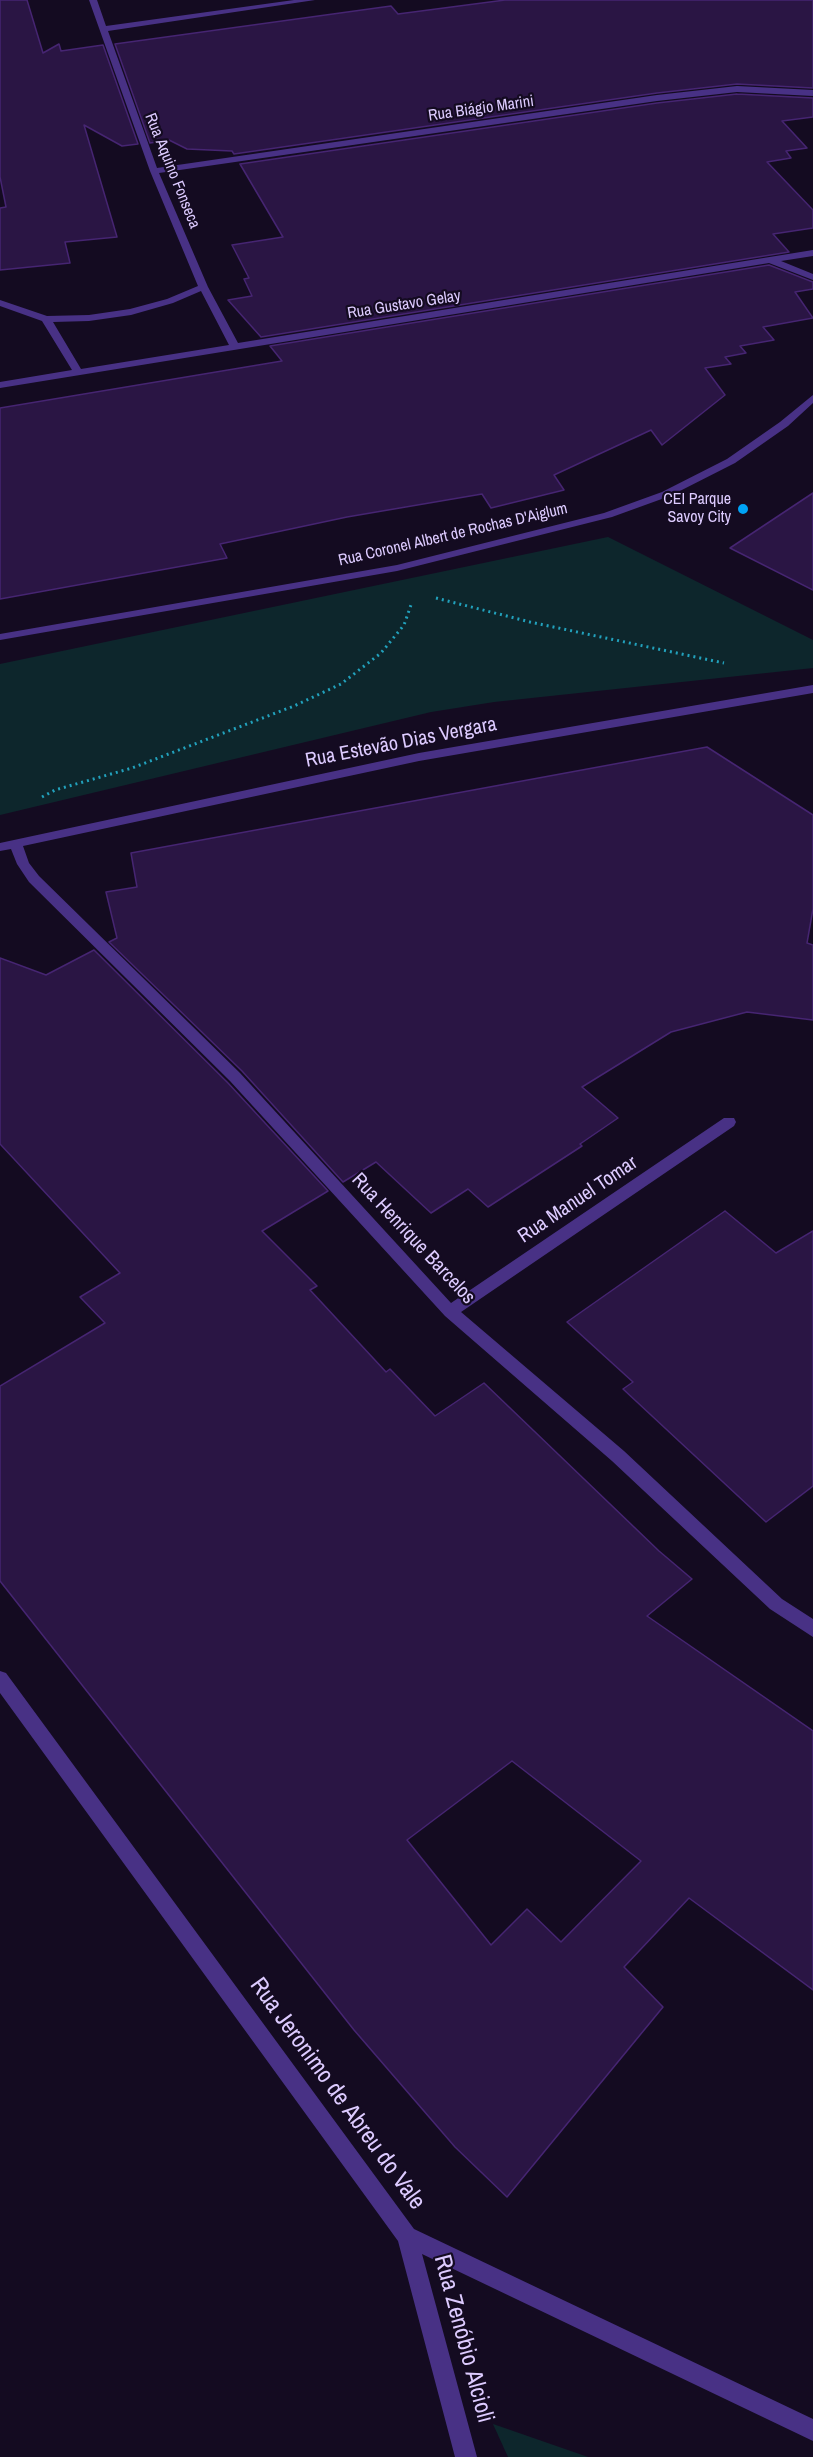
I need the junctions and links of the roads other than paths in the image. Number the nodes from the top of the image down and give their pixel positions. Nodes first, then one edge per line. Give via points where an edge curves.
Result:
1 (93, 0) edge
2 (310, 0) edge
3 (102, 29) junction
4 (813, 93) edge
5 (154, 171) junction
6 (813, 253) edge
7 (770, 260) junction
8 (813, 277) edge
9 (203, 287) junction
10 (0, 303) edge
11 (46, 319) junction
12 (236, 348) junction
13 (79, 373) junction
14 (0, 385) edge
15 (813, 398) edge
16 (0, 637) edge
17 (813, 689) edge
18 (16, 844) junction
19 (0, 848) edge
20 (729, 1122) dead end
21 (450, 1312) junction
22 (813, 1629) edge
23 (0, 1679) edge
24 (407, 2236) junction
25 (813, 2430) edge
26 (466, 2457) edge

1 - 3 street, Rua Aquino Fonseca
2 - 3 street
3 - 5 street, Rua Aquino Fonseca
4 - 5 street, Rua Biágio Marini via 737,89 668,97
5 - 9 street, Rua Aquino Fonseca
6 - 7 street, Rua Gustavo Gelay
7 - 8 street
7 - 12 street, Rua Gustavo Gelay
9 - 11 street via 170,302 131,312
9 - 12 street, Rua Aquino Fonseca
10 - 11 street
11 - 13 street
12 - 13 street, Rua Gustavo Gelay
13 - 14 street, Rua Gustavo Gelay
15 - 16 street, Rua Coronel Albert de Rochas D'Aiglum via 784,424 730,460 666,494 608,515 397,568
17 - 18 street, Rua Estevão Dias Vergara via 419,757
18 - 19 street, Rua Estevão Dias Vergara
18 - 21 street, Rua Henrique Barcelos via 34,879 235,1077
20 - 21 street, Rua Manuel Tomar
21 - 22 street, Rua Henrique Barcelos via 618,1456 776,1604
23 - 24 street, Rua Jeronimo de Abreu do Vale
24 - 25 street, Rua Jeronimo de Abreu do Vale
24 - 26 street, Rua Zenóbio Alcioli

